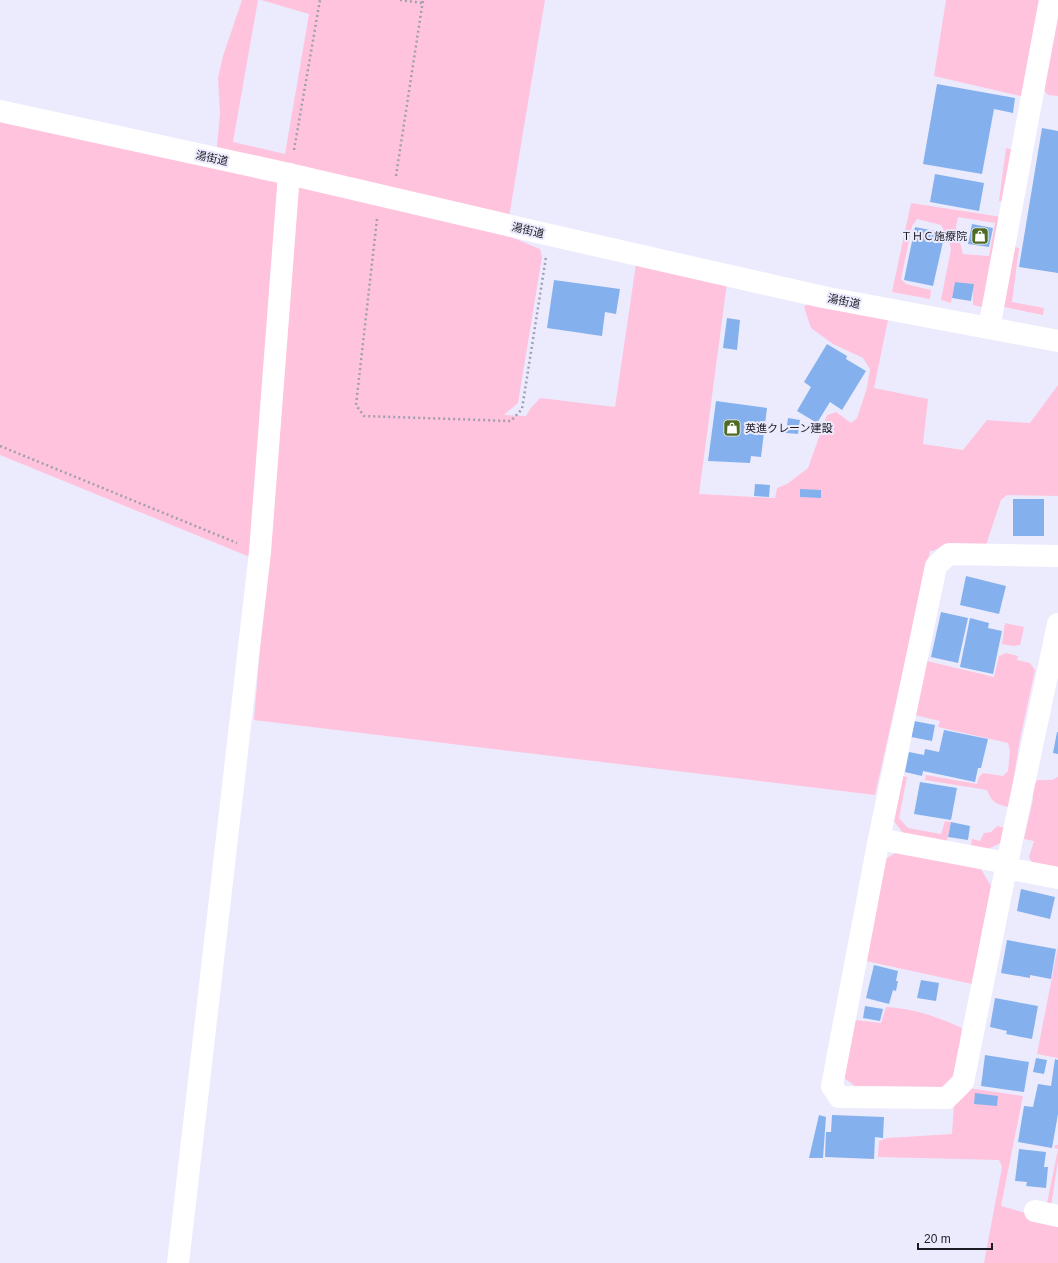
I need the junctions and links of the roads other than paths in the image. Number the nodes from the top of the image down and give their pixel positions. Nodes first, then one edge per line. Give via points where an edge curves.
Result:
1 (1050, 0) edge
2 (0, 111) edge
3 (289, 174) junction
4 (989, 328) junction
5 (1058, 341) edge
6 (1058, 556) edge
7 (1058, 624) edge
8 (879, 839) junction
9 (1007, 865) junction
10 (1058, 878) edge
11 (1035, 1211) dead end
12 (1058, 1216) edge
13 (178, 1263) edge

1 - 4 street
2 - 3 street, 湯街道
3 - 4 street, 湯街道 via 823,296
3 - 13 street via 260,552
4 - 5 street, 湯街道
6 - 8 street via 949,554 936,566
7 - 9 street
8 - 9 street
8 - 9 street via 832,1086 838,1097 947,1098 963,1082
9 - 10 street
11 - 12 street

